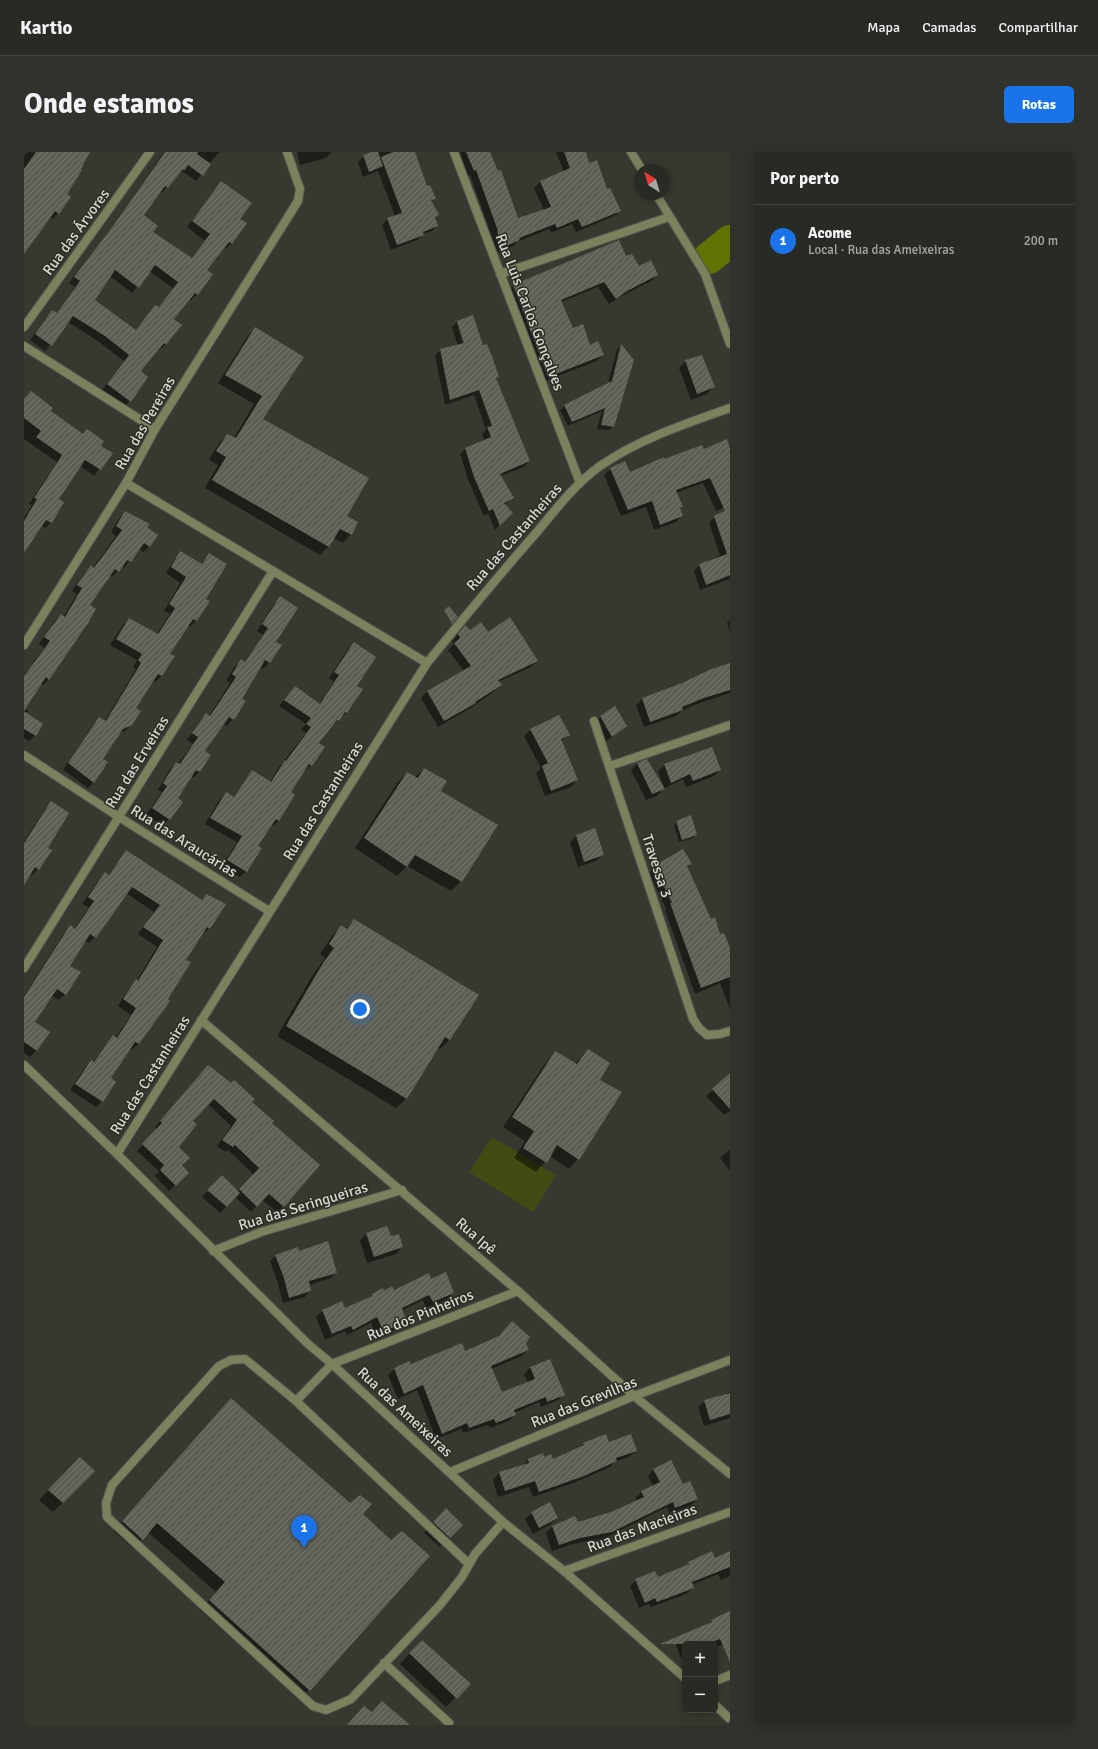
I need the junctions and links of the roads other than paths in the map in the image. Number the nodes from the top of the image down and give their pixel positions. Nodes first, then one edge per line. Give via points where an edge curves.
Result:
1 (150, 152) edge
2 (288, 152) edge
3 (454, 152) edge
4 (632, 152) edge
5 (639, 164) edge
6 (659, 200) edge
7 (669, 217) junction
8 (500, 274) junction
9 (24, 327) edge
10 (730, 344) edge
11 (24, 346) edge
12 (730, 408) edge
13 (155, 429) junction
14 (126, 483) junction
15 (580, 483) junction
16 (273, 571) junction
17 (24, 645) edge
18 (428, 663) junction
19 (594, 721) dead end
20 (730, 725) edge
21 (24, 755) edge
22 (610, 766) junction
23 (119, 818) junction
24 (269, 911) junction
25 (24, 968) edge
26 (201, 1020) junction
27 (730, 1031) edge
28 (24, 1065) edge
29 (117, 1154) junction
30 (402, 1190) junction
31 (213, 1251) junction
32 (518, 1291) junction
33 (730, 1360) edge
34 (332, 1364) junction
35 (634, 1396) junction
36 (296, 1401) junction
37 (450, 1472) junction
38 (730, 1474) edge
39 (730, 1512) edge
40 (503, 1522) junction
41 (469, 1564) junction
42 (564, 1571) junction
43 (384, 1663) junction
44 (730, 1675) edge
45 (684, 1677) edge
46 (718, 1680) edge
47 (718, 1708) edge
48 (730, 1719) edge
49 (449, 1723) dead end

1 - 9 street, Rua das Árvores
2 - 13 street, Rua das Pereiras via 300,189 298,201
3 - 8 street, Rua Luis Carlos Gonçalves
4 - 5 street
6 - 7 street
7 - 8 street
7 - 10 street via 705,274
8 - 15 street, Rua Luis Carlos Gonçalves
11 - 13 street
12 - 15 street, Rua das Castanheiras via 677,427 630,448 600,466
13 - 14 street, Rua das Pereiras
14 - 16 street
14 - 17 street, Rua das Pereiras
15 - 18 street, Rua das Castanheiras via 486,590
16 - 18 street
16 - 23 street, Rua das Erveiras
18 - 24 street, Rua das Castanheiras
19 - 22 street, Travessa 3
20 - 22 street
21 - 23 street, Rua das Araucárias
22 - 27 street, Travessa 3 via 693,1019 707,1035
23 - 24 street, Rua das Araucárias
23 - 25 street, Rua das Erveiras
24 - 26 street, Rua das Castanheiras
26 - 29 street, Rua das Castanheiras
26 - 30 street, Rua Ipê
28 - 29 street, Rua das Ameixeiras
29 - 31 street, Rua das Ameixeiras
30 - 31 street, Rua das Seringueiras via 261,1232
30 - 32 street, Rua Ipê
31 - 34 street, Rua das Ameixeiras via 308,1344
32 - 34 street, Rua dos Pinheiros
32 - 35 street, Rua Ipê
33 - 35 street, Rua das Grevilhas
34 - 36 street
34 - 37 street, Rua das Ameixeiras
35 - 37 street, Rua das Grevilhas
35 - 38 street, Rua Ipê
36 - 41 street
36 - 43 street via 245,1359 231,1360 219,1366 112,1485 106,1503 108,1517 313,1706 326,1710 352,1699
37 - 40 street, Rua das Ameixeiras
39 - 42 street, Rua das Macieiras
40 - 41 street
40 - 42 street, Rua das Ameixeiras
41 - 43 street via 440,1605
42 - 45 street, Rua das Ameixeiras
43 - 49 street
44 - 46 street
47 - 48 street

